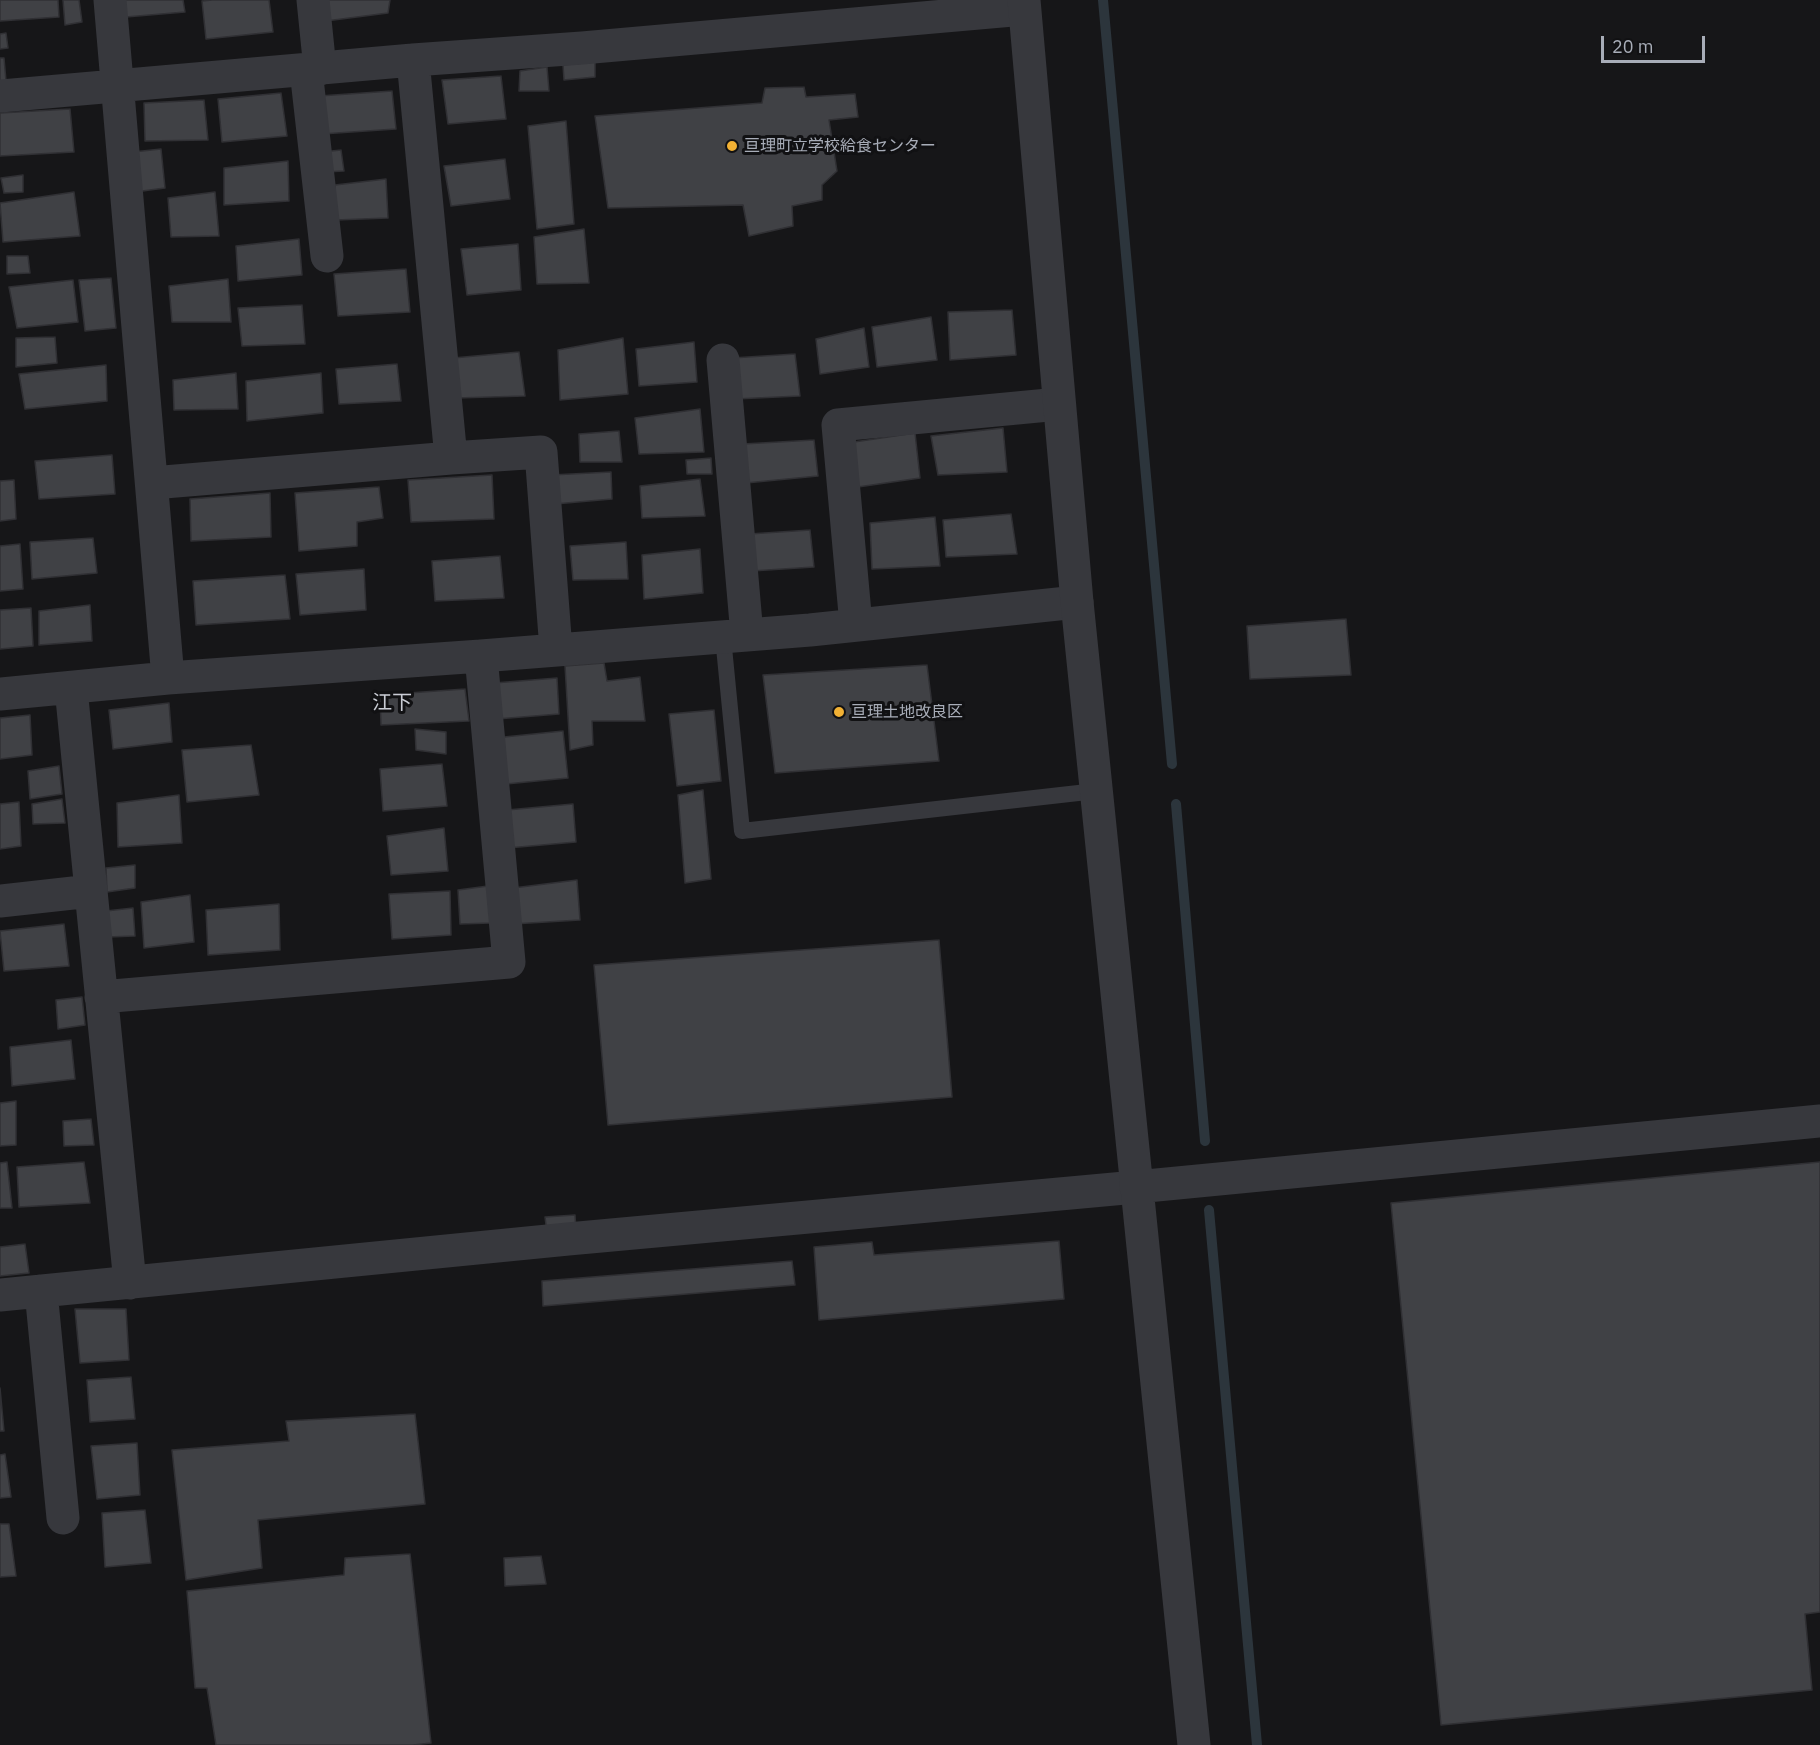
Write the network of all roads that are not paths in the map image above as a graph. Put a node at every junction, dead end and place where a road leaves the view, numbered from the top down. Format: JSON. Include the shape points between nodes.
{"nodes":[{"id":1,"x":110,"y":0,"type":"edge"},
{"id":2,"x":313,"y":0,"type":"edge"},
{"id":3,"x":1024,"y":5,"type":"edge"},
{"id":4,"x":413,"y":60,"type":"junction"},
{"id":5,"x":313,"y":69,"type":"junction"},
{"id":6,"x":117,"y":85,"type":"junction"},
{"id":7,"x":0,"y":96,"type":"edge"},
{"id":8,"x":327,"y":256,"type":"dead end"},
{"id":9,"x":723,"y":360,"type":"dead end"},
{"id":10,"x":1059,"y":404,"type":"junction"},
{"id":11,"x":451,"y":458,"type":"junction"},
{"id":12,"x":152,"y":483,"type":"junction"},
{"id":13,"x":1077,"y":602,"type":"junction"},
{"id":14,"x":856,"y":625,"type":"junction"},
{"id":15,"x":735,"y":636,"type":"junction"},
{"id":16,"x":556,"y":650,"type":"junction"},
{"id":17,"x":482,"y":656,"type":"junction"},
{"id":18,"x":168,"y":678,"type":"junction"},
{"id":19,"x":71,"y":688,"type":"junction"},
{"id":20,"x":0,"y":694,"type":"edge"},
{"id":21,"x":1096,"y":791,"type":"junction"},
{"id":22,"x":91,"y":891,"type":"junction"},
{"id":23,"x":0,"y":901,"type":"edge"},
{"id":24,"x":101,"y":997,"type":"junction"},
{"id":25,"x":1820,"y":1121,"type":"edge"},
{"id":26,"x":1136,"y":1187,"type":"junction"},
{"id":27,"x":130,"y":1282,"type":"junction"},
{"id":28,"x":41,"y":1291,"type":"junction"},
{"id":29,"x":0,"y":1295,"type":"edge"},
{"id":30,"x":63,"y":1518,"type":"dead end"},
{"id":31,"x":1194,"y":1745,"type":"edge"}],
"edges":[{"from":1,"to":6,"type":"street"},
{"from":2,"to":5,"type":"street"},
{"from":3,"to":4,"type":"street","via":[[582,48]]},
{"from":3,"to":10,"type":"street"},
{"from":4,"to":5,"type":"street"},
{"from":4,"to":11,"type":"street"},
{"from":5,"to":6,"type":"street"},
{"from":5,"to":8,"type":"street"},
{"from":6,"to":7,"type":"street"},
{"from":6,"to":12,"type":"street"},
{"from":9,"to":15,"type":"street"},
{"from":10,"to":13,"type":"street"},
{"from":10,"to":14,"type":"street","via":[[838,425]]},
{"from":11,"to":12,"type":"street"},
{"from":11,"to":16,"type":"street","via":[[541,452]]},
{"from":12,"to":18,"type":"street"},
{"from":13,"to":14,"type":"street"},
{"from":13,"to":21,"type":"street"},
{"from":14,"to":15,"type":"street"},
{"from":15,"to":16,"type":"street"},
{"from":15,"to":21,"type":"lane","via":[[742,831]]},
{"from":16,"to":17,"type":"street"},
{"from":17,"to":18,"type":"street"},
{"from":17,"to":24,"type":"street","via":[[510,962]]},
{"from":18,"to":19,"type":"street"},
{"from":19,"to":20,"type":"street"},
{"from":19,"to":22,"type":"street"},
{"from":21,"to":26,"type":"street"},
{"from":22,"to":23,"type":"street"},
{"from":22,"to":24,"type":"street"},
{"from":24,"to":27,"type":"street"},
{"from":25,"to":26,"type":"street"},
{"from":26,"to":27,"type":"street"},
{"from":26,"to":31,"type":"street"},
{"from":27,"to":28,"type":"street"},
{"from":28,"to":29,"type":"street"},
{"from":28,"to":30,"type":"street"}]}
